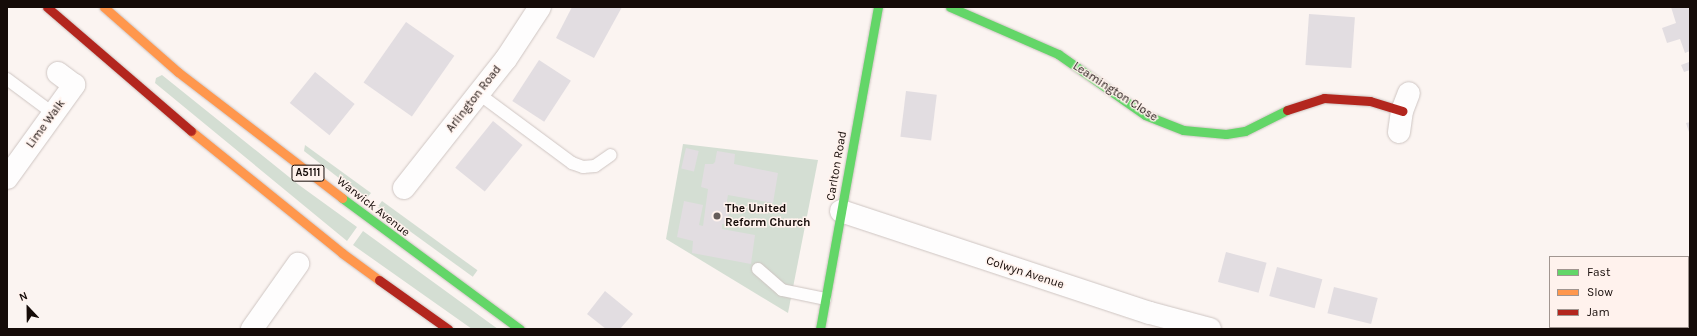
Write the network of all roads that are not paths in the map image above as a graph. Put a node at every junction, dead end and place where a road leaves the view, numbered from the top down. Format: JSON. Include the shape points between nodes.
{"nodes":[{"id":1,"x":47,"y":7,"type":"edge"},
{"id":2,"x":104,"y":7,"type":"edge"},
{"id":3,"x":540,"y":7,"type":"edge"},
{"id":4,"x":878,"y":7,"type":"edge"},
{"id":5,"x":950,"y":7,"type":"edge"},
{"id":6,"x":58,"y":73,"type":"dead end"},
{"id":7,"x":7,"y":79,"type":"edge"},
{"id":8,"x":479,"y":94,"type":"junction"},
{"id":9,"x":1405,"y":102,"type":"joint"},
{"id":10,"x":54,"y":114,"type":"junction"},
{"id":11,"x":1399,"y":132,"type":"dead end"},
{"id":12,"x":611,"y":155,"type":"dead end"},
{"id":13,"x":7,"y":178,"type":"edge"},
{"id":14,"x":404,"y":188,"type":"dead end"},
{"id":15,"x":841,"y":211,"type":"junction"},
{"id":16,"x":298,"y":264,"type":"dead end"},
{"id":17,"x":758,"y":269,"type":"dead end"},
{"id":18,"x":825,"y":299,"type":"junction"},
{"id":19,"x":252,"y":329,"type":"edge"},
{"id":20,"x":448,"y":329,"type":"edge"},
{"id":21,"x":520,"y":329,"type":"edge"},
{"id":22,"x":820,"y":329,"type":"edge"},
{"id":23,"x":1210,"y":329,"type":"edge"}],
"edges":[{"from":1,"to":20,"type":"main road","via":[[213,150],[342,254]]},
{"from":2,"to":21,"type":"main road","name":"Warwick Avenue","number":"A5111","via":[[178,72],[366,217]]},
{"from":3,"to":8,"type":"street","name":"Arlington Road","via":[[506,59]]},
{"from":4,"to":15,"type":"main road","name":"Carlton Road"},
{"from":5,"to":9,"type":"main road","name":"Leamington Close","via":[[1058,54],[1144,115],[1183,130],[1226,134],[1245,131],[1257,127],[1282,111],[1324,98]]},
{"from":6,"to":10,"type":"street","name":"Lime Walk","via":[[74,85]]},
{"from":7,"to":10,"type":"lane"},
{"from":8,"to":12,"type":"lane","via":[[572,163],[582,167],[595,166]]},
{"from":8,"to":14,"type":"street","name":"Arlington Road"},
{"from":9,"to":11,"type":"street","name":"Leamington Close"},
{"from":10,"to":13,"type":"street","name":"Lime Walk"},
{"from":15,"to":18,"type":"main road","name":"Carlton Road"},
{"from":15,"to":23,"type":"street","name":"Colwyn Avenue","via":[[1143,311]]},
{"from":16,"to":19,"type":"street"},
{"from":17,"to":18,"type":"lane","via":[[782,290]]},
{"from":18,"to":22,"type":"main road","name":"Carlton Road"}]}
